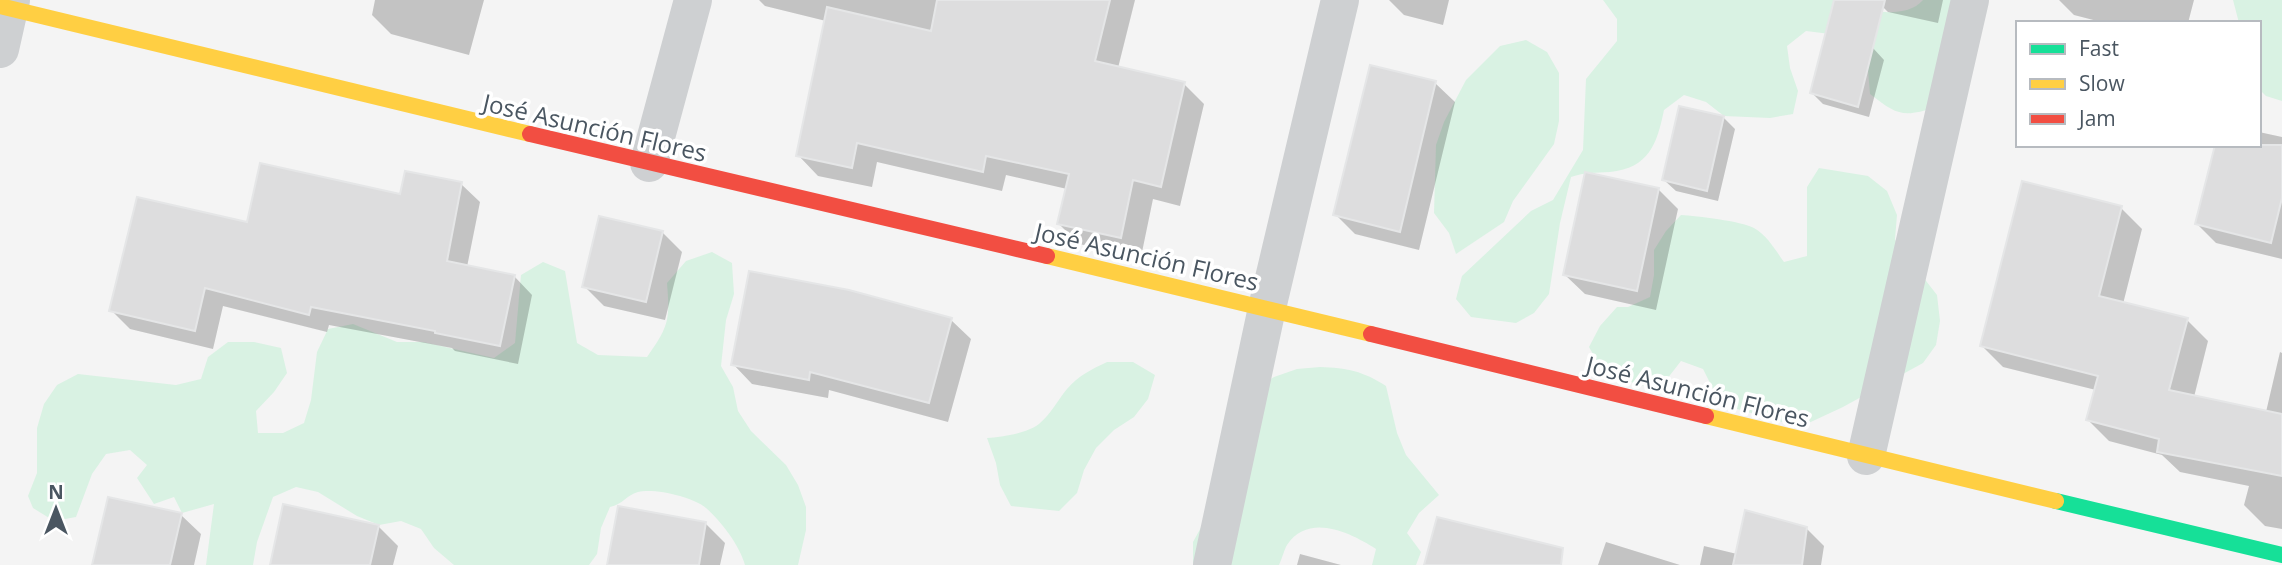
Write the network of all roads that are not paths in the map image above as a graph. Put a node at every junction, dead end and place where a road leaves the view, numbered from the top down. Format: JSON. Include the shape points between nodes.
{"nodes":[{"id":1,"x":693,"y":0,"type":"edge"},
{"id":2,"x":1340,"y":0,"type":"edge"},
{"id":3,"x":1970,"y":0,"type":"edge"},
{"id":4,"x":7,"y":5,"type":"edge"},
{"id":5,"x":0,"y":49,"type":"edge"},
{"id":6,"x":649,"y":163,"type":"junction"},
{"id":7,"x":1267,"y":308,"type":"junction"},
{"id":8,"x":1866,"y":456,"type":"junction"},
{"id":9,"x":2282,"y":555,"type":"edge"},
{"id":10,"x":1212,"y":565,"type":"edge"}],
"edges":[{"from":1,"to":6,"type":"street"},
{"from":2,"to":7,"type":"street"},
{"from":3,"to":8,"type":"street"},
{"from":4,"to":5,"type":"street"},
{"from":4,"to":6,"type":"street","name":"José Asunción Flores"},
{"from":6,"to":7,"type":"street","name":"José Asunción Flores"},
{"from":7,"to":8,"type":"street","name":"José Asunción Flores"},
{"from":7,"to":10,"type":"street"},
{"from":8,"to":9,"type":"street","name":"José Asunción Flores"}]}
